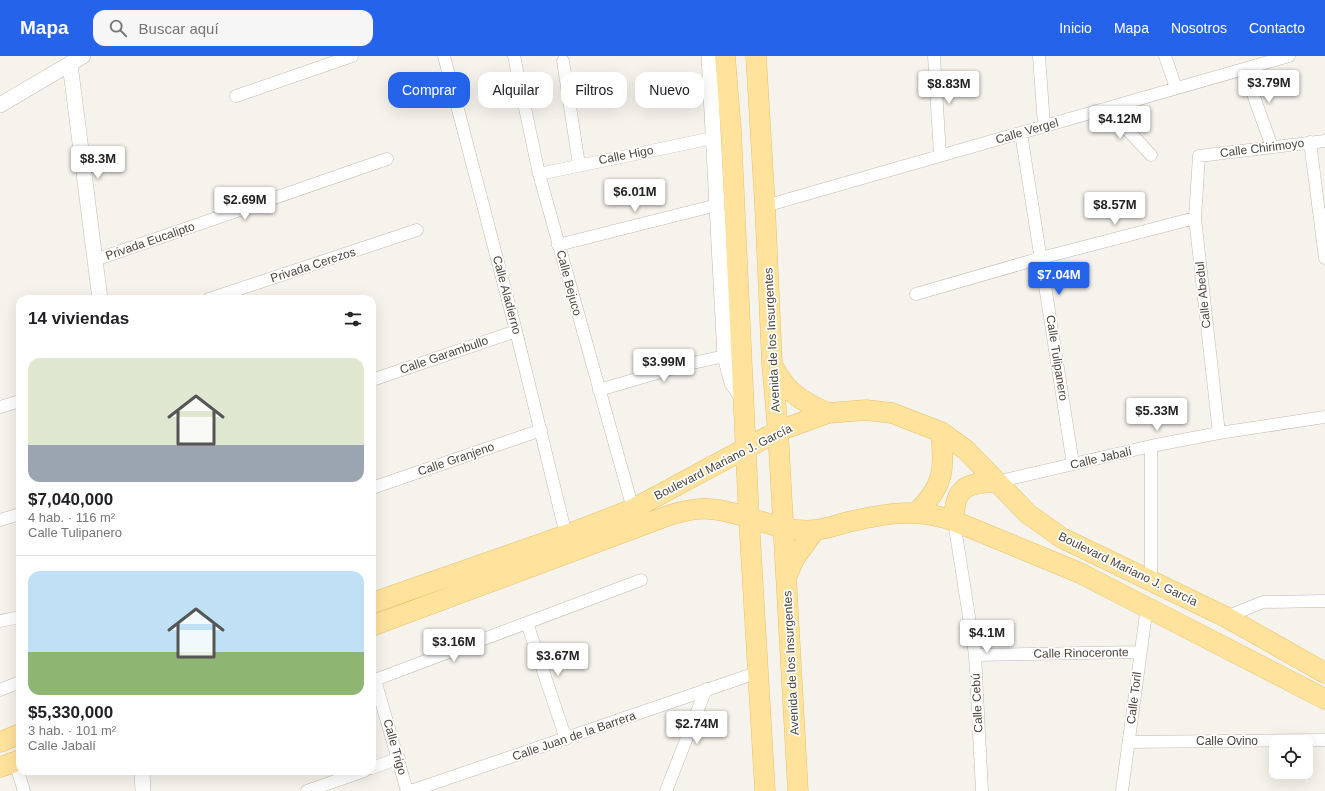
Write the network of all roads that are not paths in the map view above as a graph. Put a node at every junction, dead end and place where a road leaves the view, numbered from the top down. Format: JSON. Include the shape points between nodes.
{"nodes":[{"id":1,"x":83,"y":56,"type":"edge"},
{"id":2,"x":352,"y":56,"type":"edge"},
{"id":3,"x":444,"y":56,"type":"edge"},
{"id":4,"x":514,"y":56,"type":"edge"},
{"id":5,"x":709,"y":56,"type":"edge"},
{"id":6,"x":725,"y":56,"type":"edge"},
{"id":7,"x":756,"y":56,"type":"edge"},
{"id":8,"x":934,"y":56,"type":"edge"},
{"id":9,"x":1039,"y":56,"type":"edge"},
{"id":10,"x":1165,"y":56,"type":"edge"},
{"id":11,"x":1289,"y":56,"type":"edge"},
{"id":12,"x":563,"y":62,"type":"dead end"},
{"id":13,"x":70,"y":64,"type":"junction"},
{"id":14,"x":1244,"y":69,"type":"junction"},
{"id":15,"x":1176,"y":88,"type":"junction"},
{"id":16,"x":236,"y":96,"type":"dead end"},
{"id":17,"x":0,"y":105,"type":"edge"},
{"id":18,"x":1107,"y":108,"type":"junction"},
{"id":19,"x":1044,"y":125,"type":"junction"},
{"id":20,"x":1021,"y":133,"type":"junction"},
{"id":21,"x":713,"y":138,"type":"junction"},
{"id":22,"x":1325,"y":141,"type":"edge"},
{"id":23,"x":1310,"y":142,"type":"junction"},
{"id":24,"x":1272,"y":147,"type":"junction"},
{"id":25,"x":940,"y":155,"type":"junction"},
{"id":26,"x":1151,"y":155,"type":"dead end"},
{"id":27,"x":1199,"y":156,"type":"joint"},
{"id":28,"x":387,"y":159,"type":"dead end"},
{"id":29,"x":579,"y":165,"type":"junction"},
{"id":30,"x":539,"y":174,"type":"junction"},
{"id":31,"x":717,"y":205,"type":"junction"},
{"id":32,"x":765,"y":206,"type":"junction"},
{"id":33,"x":1195,"y":218,"type":"junction"},
{"id":34,"x":416,"y":230,"type":"dead end"},
{"id":35,"x":558,"y":245,"type":"junction"},
{"id":36,"x":1041,"y":258,"type":"junction"},
{"id":37,"x":1325,"y":258,"type":"edge"},
{"id":38,"x":95,"y":260,"type":"junction"},
{"id":39,"x":916,"y":294,"type":"dead end"},
{"id":40,"x":99,"y":295,"type":"edge"},
{"id":41,"x":221,"y":295,"type":"edge"},
{"id":42,"x":516,"y":331,"type":"junction"},
{"id":43,"x":724,"y":356,"type":"junction"},
{"id":44,"x":772,"y":363,"type":"junction"},
{"id":45,"x":376,"y":379,"type":"edge"},
{"id":46,"x":598,"y":390,"type":"junction"},
{"id":47,"x":744,"y":400,"type":"junction"},
{"id":48,"x":16,"y":402,"type":"edge"},
{"id":49,"x":0,"y":407,"type":"edge"},
{"id":50,"x":828,"y":413,"type":"junction"},
{"id":51,"x":1325,"y":418,"type":"edge"},
{"id":52,"x":540,"y":430,"type":"junction"},
{"id":53,"x":778,"y":431,"type":"junction"},
{"id":54,"x":940,"y":432,"type":"junction"},
{"id":55,"x":1218,"y":433,"type":"junction"},
{"id":56,"x":1151,"y":446,"type":"junction"},
{"id":57,"x":746,"y":448,"type":"junction"},
{"id":58,"x":1073,"y":464,"type":"junction"},
{"id":59,"x":996,"y":482,"type":"junction"},
{"id":60,"x":376,"y":487,"type":"edge"},
{"id":61,"x":633,"y":509,"type":"junction"},
{"id":62,"x":917,"y":512,"type":"junction"},
{"id":63,"x":16,"y":515,"type":"edge"},
{"id":64,"x":749,"y":519,"type":"junction"},
{"id":65,"x":0,"y":520,"type":"edge"},
{"id":66,"x":954,"y":521,"type":"junction"},
{"id":67,"x":782,"y":529,"type":"junction"},
{"id":68,"x":815,"y":530,"type":"junction"},
{"id":69,"x":566,"y":535,"type":"junction"},
{"id":70,"x":533,"y":556,"type":"junction"},
{"id":71,"x":786,"y":578,"type":"junction"},
{"id":72,"x":642,"y":580,"type":"dead end"},
{"id":73,"x":1151,"y":582,"type":"junction"},
{"id":74,"x":1325,"y":601,"type":"edge"},
{"id":75,"x":376,"y":602,"type":"edge"},
{"id":76,"x":1147,"y":606,"type":"junction"},
{"id":77,"x":16,"y":618,"type":"edge"},
{"id":78,"x":1226,"y":618,"type":"junction"},
{"id":79,"x":0,"y":621,"type":"edge"},
{"id":80,"x":527,"y":623,"type":"junction"},
{"id":81,"x":376,"y":624,"type":"edge"},
{"id":82,"x":1139,"y":652,"type":"junction"},
{"id":83,"x":975,"y":656,"type":"junction"},
{"id":84,"x":759,"y":672,"type":"junction"},
{"id":85,"x":1325,"y":672,"type":"edge"},
{"id":86,"x":376,"y":679,"type":"edge"},
{"id":87,"x":16,"y":684,"type":"edge"},
{"id":88,"x":376,"y":689,"type":"edge"},
{"id":89,"x":706,"y":689,"type":"junction"},
{"id":90,"x":0,"y":690,"type":"edge"},
{"id":91,"x":1325,"y":699,"type":"edge"},
{"id":92,"x":16,"y":736,"type":"edge"},
{"id":93,"x":566,"y":739,"type":"junction"},
{"id":94,"x":1325,"y":740,"type":"edge"},
{"id":95,"x":0,"y":742,"type":"edge"},
{"id":96,"x":1129,"y":742,"type":"junction"},
{"id":97,"x":399,"y":758,"type":"junction"},
{"id":98,"x":12,"y":763,"type":"edge"},
{"id":99,"x":376,"y":767,"type":"edge"},
{"id":100,"x":16,"y":772,"type":"edge"},
{"id":101,"x":17,"y":775,"type":"edge"},
{"id":102,"x":142,"y":775,"type":"edge"},
{"id":103,"x":353,"y":775,"type":"edge"},
{"id":104,"x":24,"y":791,"type":"edge"},
{"id":105,"x":143,"y":791,"type":"edge"},
{"id":106,"x":307,"y":791,"type":"edge"},
{"id":107,"x":407,"y":791,"type":"edge"},
{"id":108,"x":411,"y":791,"type":"edge"},
{"id":109,"x":666,"y":791,"type":"edge"},
{"id":110,"x":766,"y":791,"type":"edge"},
{"id":111,"x":798,"y":791,"type":"edge"},
{"id":112,"x":982,"y":791,"type":"edge"},
{"id":113,"x":1122,"y":791,"type":"edge"}],
"edges":[{"from":1,"to":13,"type":"street"},
{"from":2,"to":16,"type":"street"},
{"from":3,"to":42,"type":"street","name":"Calle Aladierno"},
{"from":4,"to":30,"type":"street","name":"Calle Bejuco"},
{"from":5,"to":21,"type":"street"},
{"from":6,"to":47,"type":"main road"},
{"from":7,"to":32,"type":"main road","name":"Avenida de los Insurgentes"},
{"from":8,"to":25,"type":"street"},
{"from":9,"to":19,"type":"street"},
{"from":10,"to":15,"type":"street"},
{"from":11,"to":14,"type":"street","name":"Calle Vergel"},
{"from":12,"to":29,"type":"street"},
{"from":13,"to":17,"type":"street"},
{"from":13,"to":38,"type":"street"},
{"from":14,"to":15,"type":"street","name":"Calle Vergel"},
{"from":14,"to":24,"type":"street"},
{"from":15,"to":18,"type":"street","name":"Calle Vergel"},
{"from":18,"to":19,"type":"street","name":"Calle Vergel"},
{"from":18,"to":26,"type":"street"},
{"from":19,"to":20,"type":"street","name":"Calle Vergel"},
{"from":20,"to":25,"type":"street","name":"Calle Vergel"},
{"from":20,"to":36,"type":"street","name":"Calle Tulipanero"},
{"from":21,"to":29,"type":"street","name":"Calle Higo"},
{"from":21,"to":31,"type":"street"},
{"from":22,"to":23,"type":"street","name":"Calle Chirimoyo"},
{"from":23,"to":24,"type":"street","name":"Calle Chirimoyo"},
{"from":23,"to":37,"type":"street"},
{"from":24,"to":27,"type":"street","name":"Calle Chirimoyo"},
{"from":25,"to":32,"type":"street","name":"Calle Vergel"},
{"from":27,"to":33,"type":"street","name":"Calle Abedul"},
{"from":28,"to":38,"type":"street","name":"Privada Eucalipto"},
{"from":29,"to":30,"type":"street","name":"Calle Higo"},
{"from":30,"to":35,"type":"street","name":"Calle Bejuco"},
{"from":31,"to":35,"type":"street"},
{"from":31,"to":43,"type":"street"},
{"from":32,"to":44,"type":"main road","name":"Avenida de los Insurgentes"},
{"from":33,"to":36,"type":"street"},
{"from":33,"to":55,"type":"street","name":"Calle Abedul"},
{"from":34,"to":41,"type":"street","name":"Privada Cerezos"},
{"from":35,"to":46,"type":"street","name":"Calle Bejuco"},
{"from":36,"to":39,"type":"street"},
{"from":36,"to":58,"type":"street","name":"Calle Tulipanero"},
{"from":38,"to":40,"type":"street"},
{"from":42,"to":45,"type":"street","name":"Calle Garambullo"},
{"from":42,"to":52,"type":"street","name":"Calle Aladierno"},
{"from":43,"to":46,"type":"street"},
{"from":43,"to":47,"type":"street","via":[[732,384]]},
{"from":44,"to":50,"type":"main road","via":[[795,396]]},
{"from":44,"to":53,"type":"main road","name":"Avenida de los Insurgentes"},
{"from":46,"to":61,"type":"street","name":"Calle Bejuco"},
{"from":47,"to":57,"type":"main road"},
{"from":48,"to":49,"type":"street"},
{"from":50,"to":53,"type":"main road","name":"Boulevard Mariano J. García"},
{"from":50,"to":54,"type":"main road","name":"Boulevard Mariano J. García","via":[[866,410],[892,413]]},
{"from":51,"to":55,"type":"street","name":"Calle Jabalí"},
{"from":52,"to":60,"type":"street","name":"Calle Granjeno"},
{"from":52,"to":69,"type":"street","name":"Calle Aladierno"},
{"from":53,"to":57,"type":"main road","name":"Boulevard Mariano J. García"},
{"from":53,"to":67,"type":"main road","name":"Avenida de los Insurgentes"},
{"from":54,"to":59,"type":"main road","name":"Boulevard Mariano J. García","via":[[966,450]]},
{"from":54,"to":62,"type":"main road","via":[[942,471],[931,498]]},
{"from":55,"to":56,"type":"street","name":"Calle Jabalí"},
{"from":56,"to":58,"type":"street","name":"Calle Jabalí"},
{"from":56,"to":73,"type":"street"},
{"from":57,"to":61,"type":"main road","name":"Boulevard Mariano J. García"},
{"from":57,"to":64,"type":"main road"},
{"from":58,"to":59,"type":"street","name":"Calle Jabalí"},
{"from":59,"to":66,"type":"main road","via":[[976,483],[965,487],[958,494],[954,505]]},
{"from":59,"to":73,"type":"main road","name":"Boulevard Mariano J. García","via":[[1028,514],[1062,538]]},
{"from":61,"to":69,"type":"main road","name":"Boulevard Mariano J. García"},
{"from":62,"to":66,"type":"main road","name":"Boulevard Mariano J. García","via":[[934,514]]},
{"from":62,"to":68,"type":"main road","name":"Boulevard Mariano J. García","via":[[880,514]]},
{"from":63,"to":65,"type":"street"},
{"from":64,"to":67,"type":"main road","name":"Boulevard Mariano J. García"},
{"from":64,"to":70,"type":"main road","name":"Boulevard Mariano J. García","via":[[724,512],[692,509]]},
{"from":64,"to":84,"type":"main road"},
{"from":66,"to":76,"type":"main road","name":"Boulevard Mariano J. García","via":[[1080,572]]},
{"from":66,"to":83,"type":"street","name":"Calle Cebú"},
{"from":67,"to":68,"type":"main road","name":"Boulevard Mariano J. García"},
{"from":67,"to":71,"type":"main road","name":"Avenida de los Insurgentes"},
{"from":68,"to":71,"type":"main road","via":[[794,559]]},
{"from":69,"to":70,"type":"main road","name":"Boulevard Mariano J. García"},
{"from":70,"to":75,"type":"main road","name":"Boulevard Mariano J. García"},
{"from":70,"to":81,"type":"main road","name":"Boulevard Mariano J. García"},
{"from":71,"to":111,"type":"main road","name":"Avenida de los Insurgentes"},
{"from":72,"to":80,"type":"street"},
{"from":73,"to":78,"type":"main road","name":"Boulevard Mariano J. García"},
{"from":74,"to":78,"type":"street","via":[[1263,602]]},
{"from":76,"to":82,"type":"street","name":"Calle Toril"},
{"from":76,"to":91,"type":"main road","name":"Boulevard Mariano J. García"},
{"from":77,"to":79,"type":"street"},
{"from":78,"to":85,"type":"main road","name":"Boulevard Mariano J. García"},
{"from":80,"to":86,"type":"street"},
{"from":80,"to":93,"type":"street"},
{"from":82,"to":83,"type":"street","name":"Calle Rinoceronte"},
{"from":82,"to":96,"type":"street","name":"Calle Toril"},
{"from":83,"to":112,"type":"street","name":"Calle Cebú"},
{"from":84,"to":89,"type":"street","name":"Calle Juan de la Barrera"},
{"from":84,"to":110,"type":"main road"},
{"from":87,"to":90,"type":"street"},
{"from":88,"to":97,"type":"street","name":"Calle Trigo"},
{"from":89,"to":93,"type":"street","name":"Calle Juan de la Barrera"},
{"from":89,"to":109,"type":"street"},
{"from":92,"to":95,"type":"main road"},
{"from":93,"to":108,"type":"street","name":"Calle Juan de la Barrera"},
{"from":94,"to":96,"type":"street","name":"Calle Ovino"},
{"from":96,"to":113,"type":"street","name":"Calle Toril"},
{"from":97,"to":99,"type":"street"},
{"from":97,"to":107,"type":"street","name":"Calle Trigo"},
{"from":98,"to":100,"type":"street"},
{"from":101,"to":104,"type":"street"},
{"from":102,"to":105,"type":"street"},
{"from":103,"to":106,"type":"street"}]}
